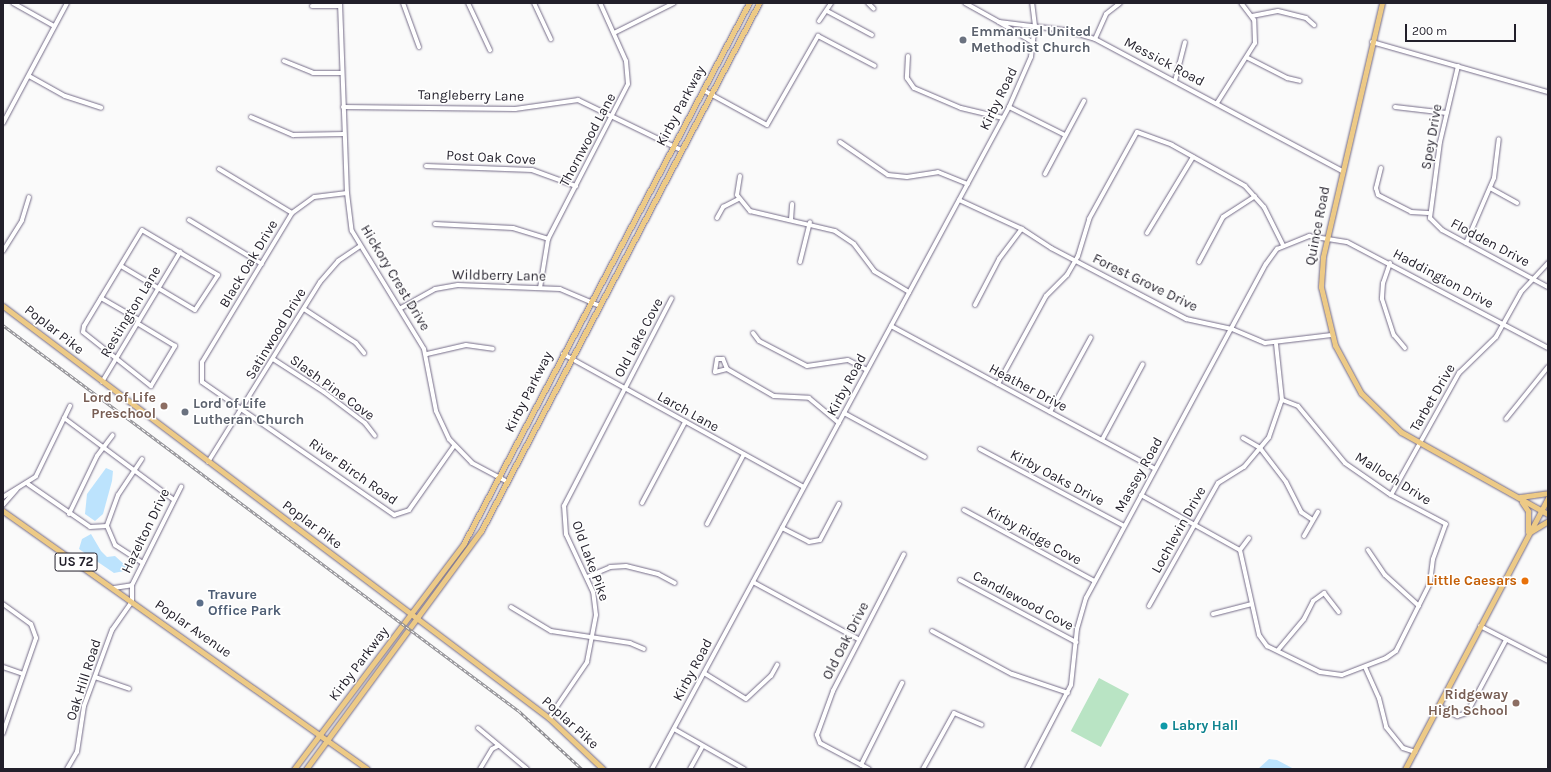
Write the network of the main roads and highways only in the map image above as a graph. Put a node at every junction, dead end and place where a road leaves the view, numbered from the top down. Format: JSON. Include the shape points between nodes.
{"nodes":[{"id":1,"x":748,"y":3,"type":"edge"},
{"id":2,"x":759,"y":3,"type":"edge"},
{"id":3,"x":1382,"y":3,"type":"edge"},
{"id":4,"x":3,"y":306,"type":"edge"},
{"id":5,"x":1548,"y":493,"type":"edge"},
{"id":6,"x":1517,"y":497,"type":"junction"},
{"id":7,"x":1548,"y":498,"type":"edge"},
{"id":8,"x":1541,"y":510,"type":"junction"},
{"id":9,"x":3,"y":511,"type":"edge"},
{"id":10,"x":1548,"y":514,"type":"edge"},
{"id":11,"x":1548,"y":521,"type":"edge"},
{"id":12,"x":1528,"y":534,"type":"junction"},
{"id":13,"x":411,"y":614,"type":"junction"},
{"id":14,"x":418,"y":619,"type":"junction"},
{"id":15,"x":321,"y":733,"type":"junction"},
{"id":16,"x":329,"y":739,"type":"junction"},
{"id":17,"x":294,"y":769,"type":"edge"},
{"id":18,"x":306,"y":769,"type":"edge"},
{"id":19,"x":367,"y":769,"type":"edge"},
{"id":20,"x":603,"y":769,"type":"edge"},
{"id":21,"x":1405,"y":769,"type":"edge"}],
"edges":[{"from":1,"to":13,"type":"main road","name":"Kirby Parkway","via":[[464,543]]},
{"from":2,"to":14,"type":"main road","name":"Kirby Parkway","via":[[507,482],[471,547]]},
{"from":3,"to":6,"type":"main road","name":"Quince Road","via":[[1326,237],[1321,287],[1332,335],[1342,362],[1361,393],[1387,420],[1420,443]]},
{"from":4,"to":13,"type":"main road","name":"Poplar Pike"},
{"from":5,"to":6,"type":"main road","via":[[1536,497]]},
{"from":6,"to":8,"type":"main road","name":"Quince Road"},
{"from":6,"to":12,"type":"main road","via":[[1528,511]]},
{"from":7,"to":8,"type":"main road"},
{"from":8,"to":10,"type":"main road","name":"Quince Road"},
{"from":8,"to":12,"type":"main road"},
{"from":9,"to":15,"type":"main road","name":"Poplar Avenue","number":"US 72"},
{"from":11,"to":12,"type":"main road"},
{"from":12,"to":21,"type":"main road"},
{"from":13,"to":14,"type":"main road","name":"Poplar Pike"},
{"from":13,"to":15,"type":"main road","name":"Kirby Parkway"},
{"from":14,"to":16,"type":"main road","name":"Kirby Parkway"},
{"from":14,"to":20,"type":"main road","name":"Poplar Pike","via":[[549,718]]},
{"from":15,"to":16,"type":"main road","name":"Poplar Avenue","number":"US 72"},
{"from":15,"to":17,"type":"main road","name":"Kirby Parkway"},
{"from":16,"to":18,"type":"main road","name":"Kirby Parkway"},
{"from":16,"to":19,"type":"main road","name":"Poplar Avenue","number":"US 72"}]}
